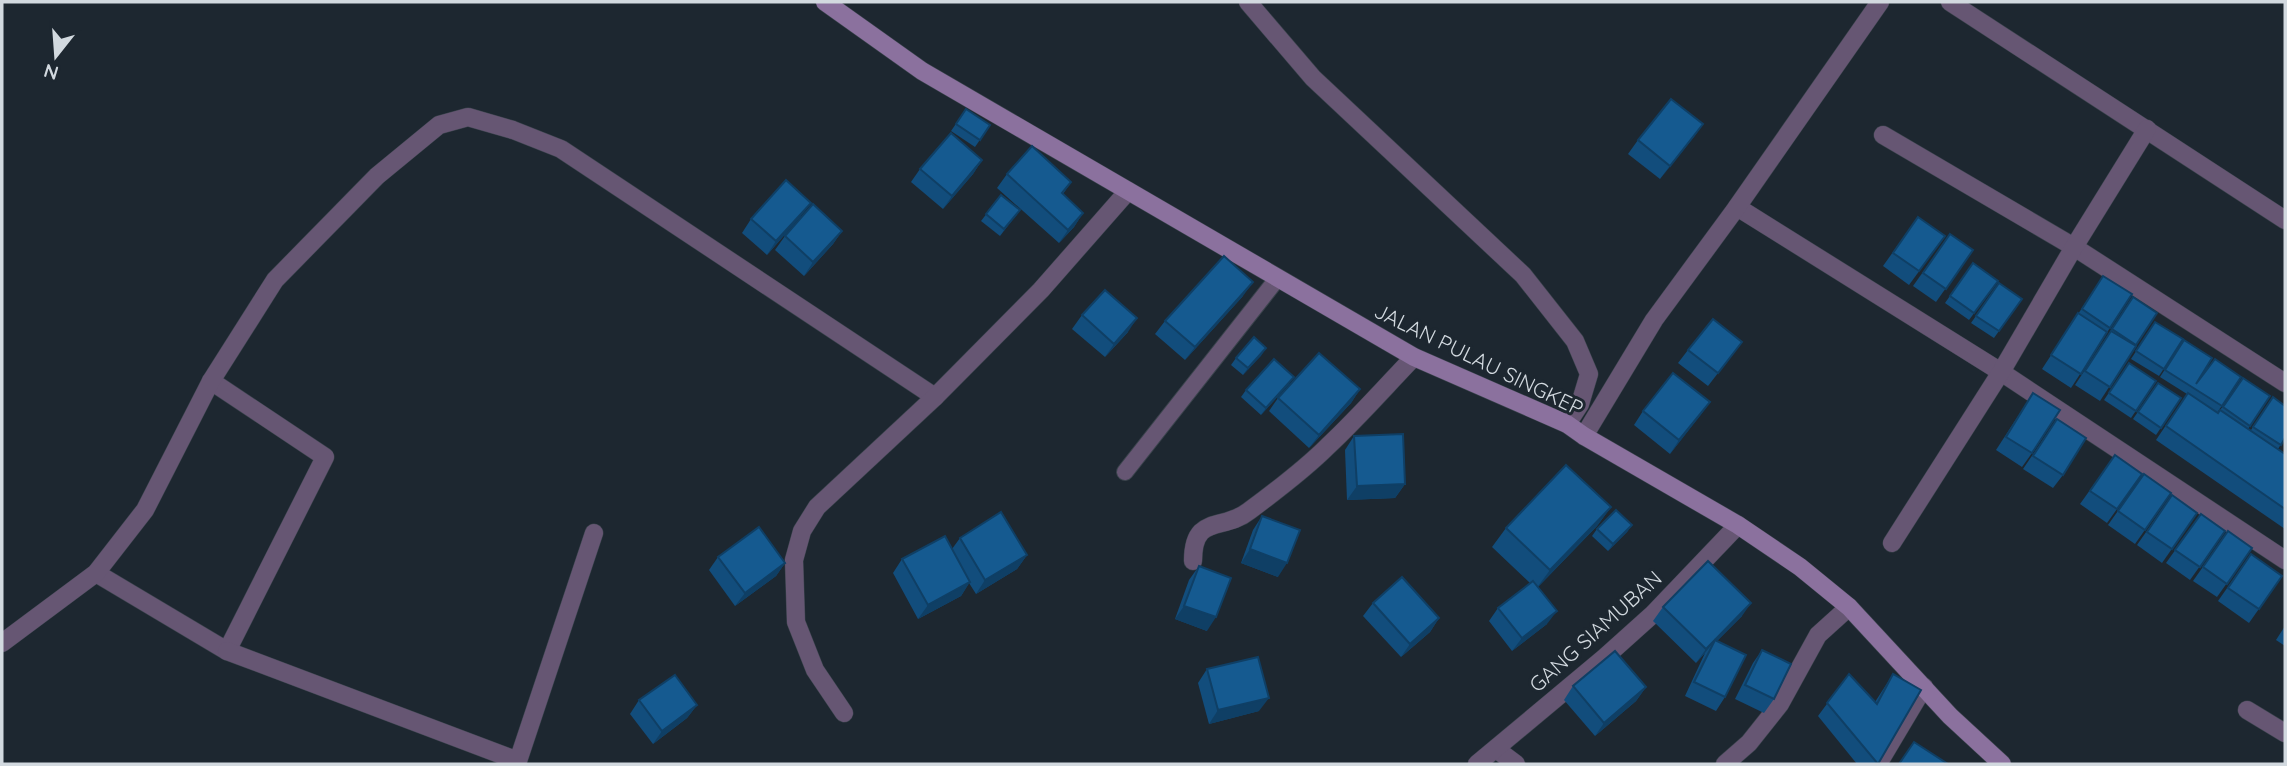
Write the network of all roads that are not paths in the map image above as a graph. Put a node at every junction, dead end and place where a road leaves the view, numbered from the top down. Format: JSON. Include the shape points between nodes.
{"nodes":[{"id":1,"x":825,"y":2,"type":"edge"},
{"id":2,"x":1248,"y":2,"type":"edge"},
{"id":3,"x":1880,"y":2,"type":"edge"},
{"id":4,"x":1950,"y":2,"type":"edge"},
{"id":5,"x":2147,"y":129,"type":"junction"},
{"id":6,"x":1883,"y":135,"type":"dead end"},
{"id":7,"x":1128,"y":191,"type":"junction"},
{"id":8,"x":1737,"y":207,"type":"junction"},
{"id":9,"x":2285,"y":220,"type":"edge"},
{"id":10,"x":2074,"y":247,"type":"junction"},
{"id":11,"x":1276,"y":279,"type":"junction"},
{"id":12,"x":1414,"y":357,"type":"junction"},
{"id":13,"x":2001,"y":372,"type":"junction"},
{"id":14,"x":211,"y":381,"type":"junction"},
{"id":15,"x":2285,"y":383,"type":"edge"},
{"id":16,"x":935,"y":397,"type":"junction"},
{"id":17,"x":1567,"y":424,"type":"junction"},
{"id":18,"x":1584,"y":436,"type":"junction"},
{"id":19,"x":1125,"y":472,"type":"dead end"},
{"id":20,"x":1738,"y":525,"type":"junction"},
{"id":21,"x":594,"y":533,"type":"dead end"},
{"id":22,"x":1892,"y":543,"type":"dead end"},
{"id":23,"x":2285,"y":560,"type":"edge"},
{"id":24,"x":1194,"y":561,"type":"dead end"},
{"id":25,"x":96,"y":573,"type":"junction"},
{"id":26,"x":1849,"y":607,"type":"junction"},
{"id":27,"x":2,"y":643,"type":"edge"},
{"id":28,"x":228,"y":651,"type":"junction"},
{"id":29,"x":1924,"y":687,"type":"junction"},
{"id":30,"x":2247,"y":710,"type":"dead end"},
{"id":31,"x":844,"y":713,"type":"dead end"},
{"id":32,"x":2285,"y":733,"type":"edge"},
{"id":33,"x":1496,"y":749,"type":"junction"},
{"id":34,"x":1477,"y":764,"type":"edge"},
{"id":35,"x":1516,"y":764,"type":"edge"},
{"id":36,"x":1725,"y":764,"type":"edge"},
{"id":37,"x":1878,"y":764,"type":"edge"},
{"id":38,"x":2002,"y":764,"type":"edge"}],
"edges":[{"from":1,"to":7,"type":"street","name":"JALAN PULAU SINGKEP","via":[[922,71]]},
{"from":2,"to":17,"type":"street","via":[[1313,78],[1523,275],[1576,341],[1589,374],[1580,404]]},
{"from":3,"to":8,"type":"street"},
{"from":4,"to":5,"type":"street"},
{"from":5,"to":9,"type":"street"},
{"from":5,"to":10,"type":"street"},
{"from":6,"to":10,"type":"street"},
{"from":7,"to":11,"type":"street","name":"JALAN PULAU SINGKEP"},
{"from":7,"to":16,"type":"street","via":[[1041,290]]},
{"from":8,"to":13,"type":"street"},
{"from":8,"to":18,"type":"street","via":[[1654,320]]},
{"from":10,"to":13,"type":"street"},
{"from":10,"to":15,"type":"street"},
{"from":11,"to":12,"type":"street","name":"JALAN PULAU SINGKEP"},
{"from":11,"to":19,"type":"lane"},
{"from":12,"to":17,"type":"street","name":"JALAN PULAU SINGKEP"},
{"from":12,"to":24,"type":"street","via":[[1327,447],[1264,500],[1238,520],[1213,523],[1203,531],[1195,540]]},
{"from":13,"to":22,"type":"street"},
{"from":13,"to":23,"type":"street"},
{"from":14,"to":16,"type":"street","via":[[275,280],[377,176],[439,125],[468,117],[561,149]]},
{"from":14,"to":25,"type":"street","via":[[145,510]]},
{"from":14,"to":28,"type":"street","via":[[325,457]]},
{"from":16,"to":31,"type":"street","via":[[817,507],[794,560],[796,622],[815,670]]},
{"from":17,"to":18,"type":"street","name":"JALAN PULAU SINGKEP"},
{"from":18,"to":20,"type":"street","name":"JALAN PULAU SINGKEP"},
{"from":20,"to":26,"type":"street","name":"JALAN PULAU SINGKEP","via":[[1800,566]]},
{"from":20,"to":33,"type":"street","name":"GANG SIAMUBAN","via":[[1653,614]]},
{"from":21,"to":28,"type":"street","via":[[518,761]]},
{"from":25,"to":27,"type":"street"},
{"from":25,"to":28,"type":"street"},
{"from":26,"to":29,"type":"street","name":"JALAN PULAU SINGKEP"},
{"from":26,"to":36,"type":"street","via":[[1818,635],[1780,704],[1749,743]]},
{"from":29,"to":37,"type":"street"},
{"from":29,"to":38,"type":"street","name":"JALAN PULAU SINGKEP"},
{"from":30,"to":32,"type":"street"},
{"from":33,"to":34,"type":"street","name":"GANG SIAMUBAN"},
{"from":33,"to":35,"type":"street"}]}
